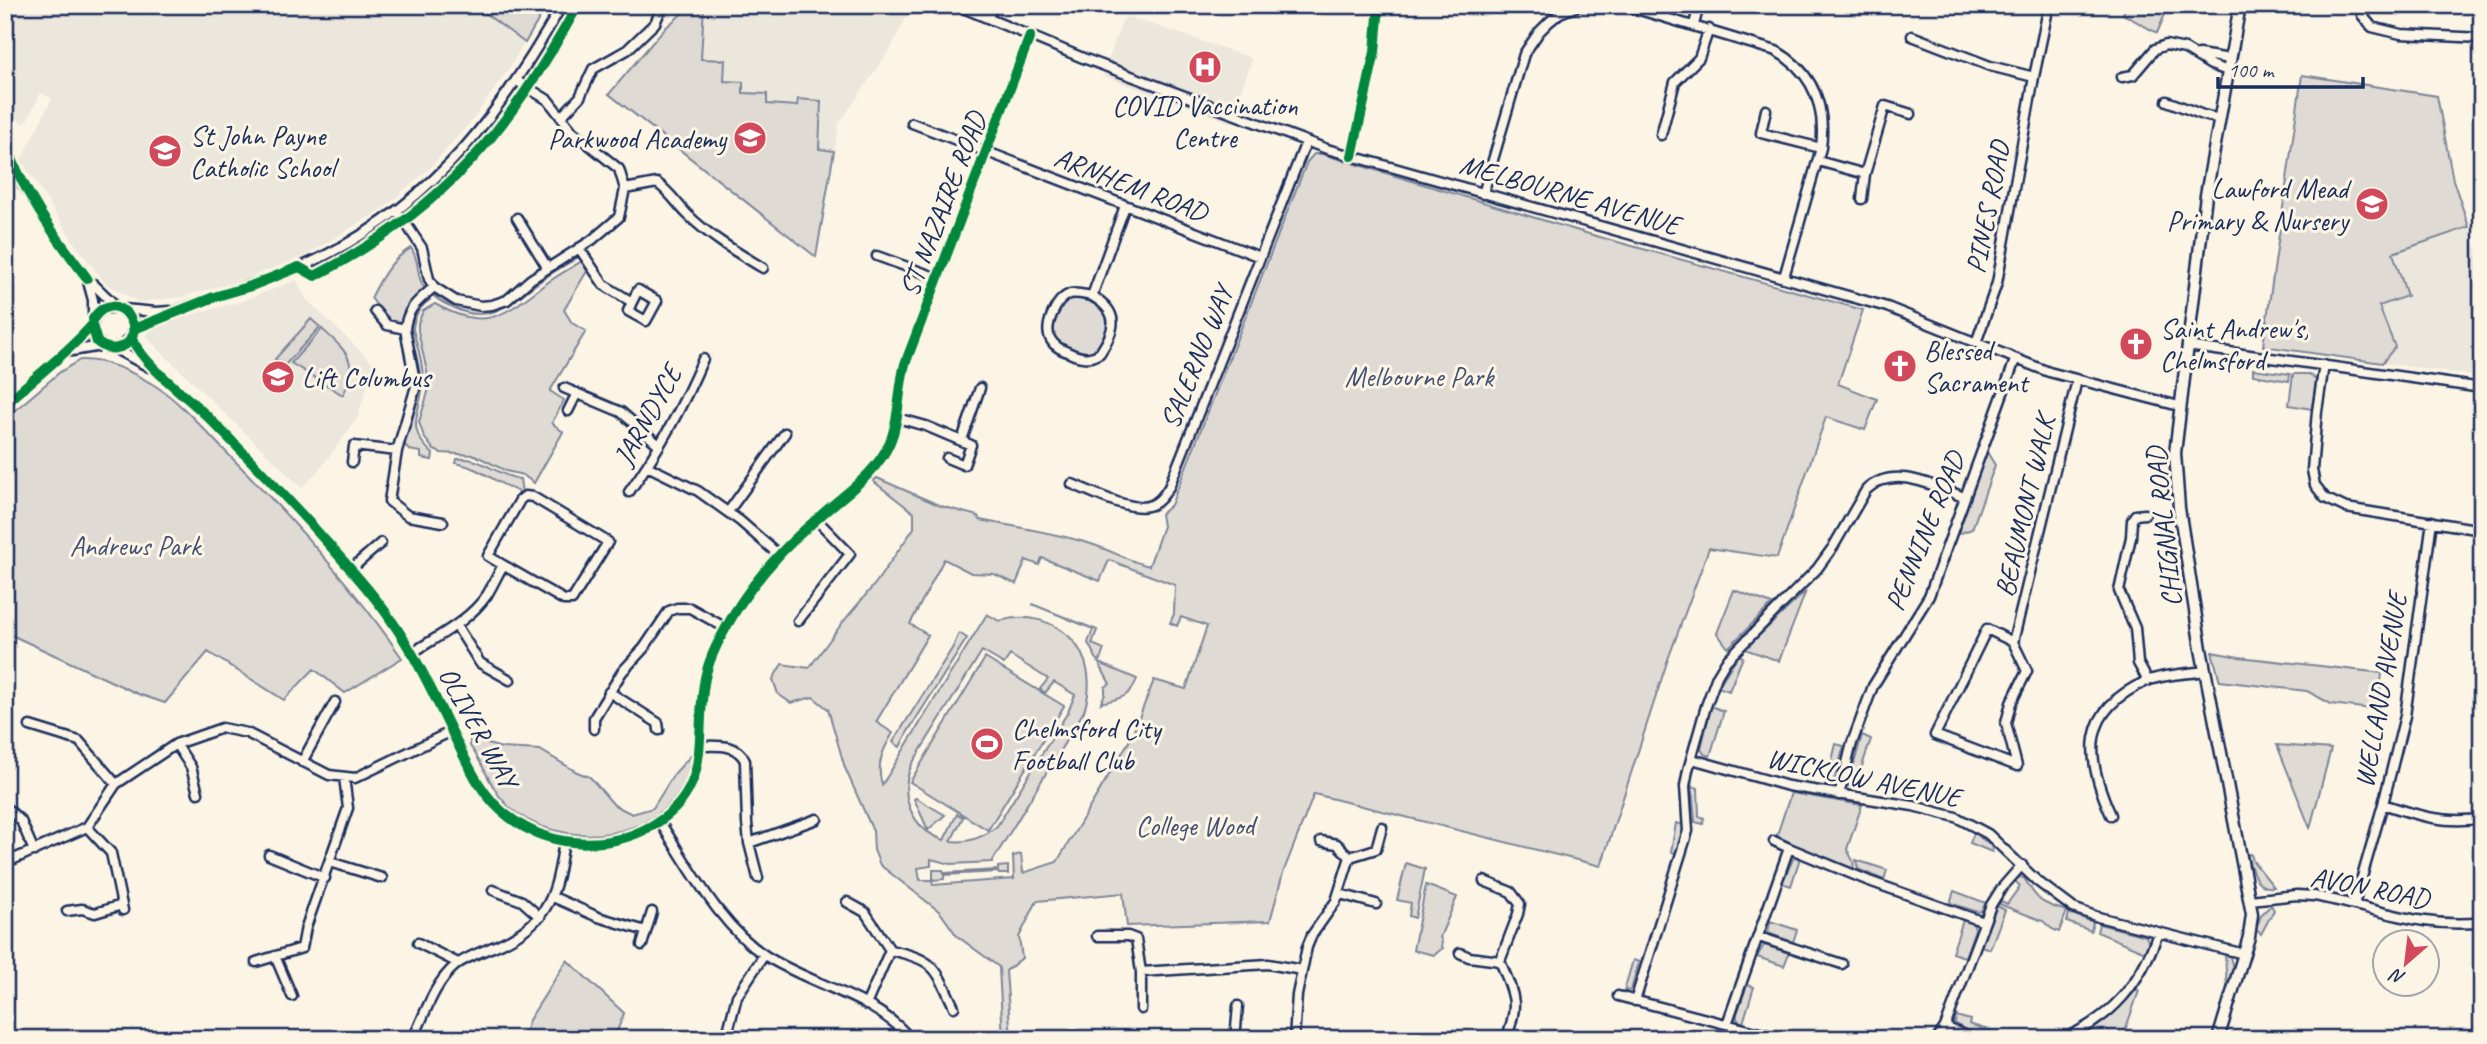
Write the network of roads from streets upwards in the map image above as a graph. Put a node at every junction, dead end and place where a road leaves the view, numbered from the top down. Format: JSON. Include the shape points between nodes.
{"nodes":[{"id":1,"x":562,"y":5,"type":"edge"},
{"id":2,"x":663,"y":5,"type":"edge"},
{"id":3,"x":956,"y":5,"type":"edge"},
{"id":4,"x":993,"y":5,"type":"edge"},
{"id":5,"x":1379,"y":5,"type":"edge"},
{"id":6,"x":1580,"y":5,"type":"edge"},
{"id":7,"x":1623,"y":5,"type":"edge"},
{"id":8,"x":1699,"y":5,"type":"edge"},
{"id":9,"x":2049,"y":5,"type":"edge"},
{"id":10,"x":2240,"y":5,"type":"edge"},
{"id":11,"x":2365,"y":5,"type":"edge"},
{"id":12,"x":1558,"y":9,"type":"edge"},
{"id":13,"x":988,"y":18,"type":"junction"},
{"id":14,"x":1694,"y":25,"type":"junction"},
{"id":15,"x":1709,"y":29,"type":"junction"},
{"id":16,"x":1030,"y":36,"type":"junction"},
{"id":17,"x":1913,"y":36,"type":"dead end"},
{"id":18,"x":2482,"y":38,"type":"edge"},
{"id":19,"x":2196,"y":54,"type":"junction"},
{"id":20,"x":2230,"y":60,"type":"junction"},
{"id":21,"x":2228,"y":71,"type":"junction"},
{"id":22,"x":2034,"y":77,"type":"junction"},
{"id":23,"x":2122,"y":77,"type":"dead end"},
{"id":24,"x":517,"y":81,"type":"junction"},
{"id":25,"x":2167,"y":101,"type":"dead end"},
{"id":26,"x":1766,"y":110,"type":"dead end"},
{"id":27,"x":1911,"y":114,"type":"dead end"},
{"id":28,"x":561,"y":117,"type":"junction"},
{"id":29,"x":2220,"y":119,"type":"junction"},
{"id":30,"x":912,"y":124,"type":"dead end"},
{"id":31,"x":1661,"y":135,"type":"dead end"},
{"id":32,"x":5,"y":140,"type":"edge"},
{"id":33,"x":1306,"y":142,"type":"junction"},
{"id":34,"x":1821,"y":148,"type":"junction"},
{"id":35,"x":985,"y":153,"type":"junction"},
{"id":36,"x":1352,"y":156,"type":"junction"},
{"id":37,"x":1818,"y":161,"type":"junction"},
{"id":38,"x":1865,"y":174,"type":"junction"},
{"id":39,"x":625,"y":189,"type":"junction"},
{"id":40,"x":1483,"y":194,"type":"junction"},
{"id":41,"x":1861,"y":199,"type":"dead end"},
{"id":42,"x":1125,"y":206,"type":"junction"},
{"id":43,"x":397,"y":211,"type":"junction"},
{"id":44,"x":517,"y":218,"type":"dead end"},
{"id":45,"x":579,"y":248,"type":"junction"},
{"id":46,"x":877,"y":256,"type":"dead end"},
{"id":47,"x":1260,"y":257,"type":"junction"},
{"id":48,"x":547,"y":267,"type":"junction"},
{"id":49,"x":763,"y":268,"type":"dead end"},
{"id":50,"x":1784,"y":277,"type":"junction"},
{"id":51,"x":87,"y":278,"type":"junction"},
{"id":52,"x":938,"y":278,"type":"junction"},
{"id":53,"x":434,"y":287,"type":"junction"},
{"id":54,"x":1092,"y":296,"type":"junction"},
{"id":55,"x":632,"y":302,"type":"dead end"},
{"id":56,"x":119,"y":308,"type":"junction"},
{"id":57,"x":183,"y":309,"type":"junction"},
{"id":58,"x":374,"y":311,"type":"dead end"},
{"id":59,"x":92,"y":322,"type":"junction"},
{"id":60,"x":405,"y":328,"type":"junction"},
{"id":61,"x":133,"y":334,"type":"junction"},
{"id":62,"x":1976,"y":344,"type":"junction"},
{"id":63,"x":2187,"y":345,"type":"junction"},
{"id":64,"x":101,"y":346,"type":"junction"},
{"id":65,"x":115,"y":349,"type":"junction"},
{"id":66,"x":66,"y":352,"type":"junction"},
{"id":67,"x":703,"y":359,"type":"dead end"},
{"id":68,"x":2015,"y":360,"type":"junction"},
{"id":69,"x":2324,"y":365,"type":"junction"},
{"id":70,"x":159,"y":373,"type":"junction"},
{"id":71,"x":2077,"y":380,"type":"junction"},
{"id":72,"x":565,"y":388,"type":"dead end"},
{"id":73,"x":899,"y":388,"type":"joint"},
{"id":74,"x":980,"y":388,"type":"dead end"},
{"id":75,"x":2482,"y":388,"type":"edge"},
{"id":76,"x":577,"y":393,"type":"junction"},
{"id":77,"x":5,"y":405,"type":"edge"},
{"id":78,"x":2179,"y":406,"type":"junction"},
{"id":79,"x":568,"y":411,"type":"dead end"},
{"id":80,"x":897,"y":418,"type":"junction"},
{"id":81,"x":785,"y":433,"type":"dead end"},
{"id":82,"x":962,"y":440,"type":"junction"},
{"id":83,"x":659,"y":445,"type":"junction"},
{"id":84,"x":397,"y":451,"type":"junction"},
{"id":85,"x":947,"y":458,"type":"dead end"},
{"id":86,"x":352,"y":462,"type":"dead end"},
{"id":87,"x":647,"y":466,"type":"junction"},
{"id":88,"x":1072,"y":484,"type":"dead end"},
{"id":89,"x":629,"y":492,"type":"dead end"},
{"id":90,"x":1964,"y":496,"type":"junction"},
{"id":91,"x":728,"y":512,"type":"junction"},
{"id":92,"x":2145,"y":514,"type":"dead end"},
{"id":93,"x":816,"y":519,"type":"junction"},
{"id":94,"x":443,"y":522,"type":"dead end"},
{"id":95,"x":2432,"y":522,"type":"junction"},
{"id":96,"x":2482,"y":530,"type":"edge"},
{"id":97,"x":381,"y":543,"type":"dead end"},
{"id":98,"x":779,"y":555,"type":"junction"},
{"id":99,"x":503,"y":565,"type":"junction"},
{"id":100,"x":351,"y":569,"type":"junction"},
{"id":101,"x":798,"y":621,"type":"dead end"},
{"id":102,"x":456,"y":625,"type":"junction"},
{"id":103,"x":726,"y":628,"type":"junction"},
{"id":104,"x":2013,"y":642,"type":"junction"},
{"id":105,"x":412,"y":653,"type":"junction"},
{"id":106,"x":2205,"y":671,"type":"junction"},
{"id":107,"x":510,"y":680,"type":"dead end"},
{"id":108,"x":2148,"y":681,"type":"junction"},
{"id":109,"x":609,"y":692,"type":"junction"},
{"id":110,"x":335,"y":702,"type":"dead end"},
{"id":111,"x":30,"y":726,"type":"dead end"},
{"id":112,"x":594,"y":729,"type":"dead end"},
{"id":113,"x":659,"y":730,"type":"dead end"},
{"id":114,"x":452,"y":731,"type":"junction"},
{"id":115,"x":176,"y":744,"type":"junction"},
{"id":116,"x":701,"y":746,"type":"junction"},
{"id":117,"x":1692,"y":759,"type":"junction"},
{"id":118,"x":303,"y":762,"type":"junction"},
{"id":119,"x":344,"y":777,"type":"junction"},
{"id":120,"x":116,"y":785,"type":"junction"},
{"id":121,"x":198,"y":793,"type":"dead end"},
{"id":122,"x":1839,"y":795,"type":"junction"},
{"id":123,"x":2383,"y":804,"type":"junction"},
{"id":124,"x":5,"y":807,"type":"edge"},
{"id":125,"x":2111,"y":815,"type":"dead end"},
{"id":126,"x":2482,"y":818,"type":"edge"},
{"id":127,"x":817,"y":819,"type":"dead end"},
{"id":128,"x":659,"y":821,"type":"junction"},
{"id":129,"x":88,"y":827,"type":"junction"},
{"id":130,"x":1382,"y":827,"type":"dead end"},
{"id":131,"x":565,"y":841,"type":"junction"},
{"id":132,"x":1321,"y":841,"type":"dead end"},
{"id":133,"x":1773,"y":841,"type":"dead end"},
{"id":134,"x":750,"y":843,"type":"junction"},
{"id":135,"x":1789,"y":848,"type":"junction"},
{"id":136,"x":34,"y":851,"type":"junction"},
{"id":137,"x":269,"y":855,"type":"dead end"},
{"id":138,"x":1350,"y":856,"type":"junction"},
{"id":139,"x":5,"y":863,"type":"edge"},
{"id":140,"x":330,"y":863,"type":"junction"},
{"id":141,"x":2022,"y":865,"type":"junction"},
{"id":142,"x":325,"y":878,"type":"junction"},
{"id":143,"x":382,"y":878,"type":"dead end"},
{"id":144,"x":758,"y":878,"type":"dead end"},
{"id":145,"x":1483,"y":881,"type":"dead end"},
{"id":146,"x":494,"y":890,"type":"dead end"},
{"id":147,"x":1340,"y":894,"type":"junction"},
{"id":148,"x":553,"y":897,"type":"junction"},
{"id":149,"x":2250,"y":900,"type":"junction"},
{"id":150,"x":847,"y":902,"type":"dead end"},
{"id":151,"x":1376,"y":904,"type":"dead end"},
{"id":152,"x":2354,"y":905,"type":"junction"},
{"id":153,"x":68,"y":911,"type":"dead end"},
{"id":154,"x":652,"y":912,"type":"dead end"},
{"id":155,"x":540,"y":917,"type":"junction"},
{"id":156,"x":1984,"y":922,"type":"junction"},
{"id":157,"x":2482,"y":922,"type":"edge"},
{"id":158,"x":646,"y":931,"type":"junction"},
{"id":159,"x":2158,"y":933,"type":"junction"},
{"id":160,"x":1097,"y":936,"type":"dead end"},
{"id":161,"x":1759,"y":937,"type":"junction"},
{"id":162,"x":418,"y":943,"type":"dead end"},
{"id":163,"x":642,"y":945,"type":"dead end"},
{"id":164,"x":890,"y":950,"type":"junction"},
{"id":165,"x":1460,"y":953,"type":"dead end"},
{"id":166,"x":2244,"y":954,"type":"junction"},
{"id":167,"x":764,"y":955,"type":"junction"},
{"id":168,"x":275,"y":956,"type":"junction"},
{"id":169,"x":1500,"y":961,"type":"junction"},
{"id":170,"x":256,"y":962,"type":"dead end"},
{"id":171,"x":458,"y":963,"type":"junction"},
{"id":172,"x":1842,"y":964,"type":"dead end"},
{"id":173,"x":1302,"y":970,"type":"junction"},
{"id":174,"x":1141,"y":972,"type":"junction"},
{"id":175,"x":292,"y":996,"type":"dead end"},
{"id":176,"x":1618,"y":996,"type":"dead end"},
{"id":177,"x":1634,"y":1001,"type":"junction"},
{"id":178,"x":866,"y":1005,"type":"junction"},
{"id":179,"x":1238,"y":1006,"type":"dead end"},
{"id":180,"x":954,"y":1007,"type":"dead end"},
{"id":181,"x":1142,"y":1009,"type":"dead end"},
{"id":182,"x":1727,"y":1024,"type":"junction"},
{"id":183,"x":1945,"y":1027,"type":"junction"},
{"id":184,"x":413,"y":1039,"type":"edge"},
{"id":185,"x":726,"y":1039,"type":"edge"},
{"id":186,"x":910,"y":1039,"type":"edge"},
{"id":187,"x":1235,"y":1039,"type":"edge"},
{"id":188,"x":1294,"y":1039,"type":"edge"},
{"id":189,"x":1506,"y":1039,"type":"edge"},
{"id":190,"x":1783,"y":1039,"type":"edge"},
{"id":191,"x":1937,"y":1039,"type":"edge"},
{"id":192,"x":1973,"y":1039,"type":"edge"},
{"id":193,"x":2063,"y":1039,"type":"edge"},
{"id":194,"x":2218,"y":1039,"type":"edge"}],
"edges":[{"from":1,"to":24,"type":"street"},
{"from":2,"to":28,"type":"street","via":[[655,23],[627,50],[593,69],[580,97]]},
{"from":3,"to":13,"type":"street","name":"MELBOURNE AVENUE"},
{"from":4,"to":13,"type":"street"},
{"from":5,"to":36,"type":"street","via":[[1375,52]]},
{"from":6,"to":12,"type":"street"},
{"from":7,"to":14,"type":"street"},
{"from":8,"to":14,"type":"street"},
{"from":9,"to":22,"type":"street","name":"PINES ROAD"},
{"from":10,"to":20,"type":"street","name":"CHIGNAL ROAD"},
{"from":11,"to":18,"type":"street","via":[[2362,15],[2372,27],[2401,34]]},
{"from":12,"to":40,"type":"street","via":[[1524,54]]},
{"from":13,"to":16,"type":"street","name":"MELBOURNE AVENUE"},
{"from":14,"to":15,"type":"street"},
{"from":15,"to":31,"type":"street","via":[[1699,58],[1675,82]]},
{"from":15,"to":34,"type":"street","via":[[1776,51],[1802,71],[1822,110]]},
{"from":16,"to":33,"type":"street","name":"MELBOURNE AVENUE"},
{"from":16,"to":35,"type":"street","name":"ST NAZAIRE ROAD"},
{"from":17,"to":22,"type":"street","via":[[1990,66]]},
{"from":19,"to":20,"type":"street"},
{"from":19,"to":21,"type":"street"},
{"from":19,"to":23,"type":"street","via":[[2173,45],[2160,46],[2133,75]]},
{"from":20,"to":21,"type":"street","name":"CHIGNAL ROAD"},
{"from":21,"to":29,"type":"street","name":"CHIGNAL ROAD"},
{"from":22,"to":62,"type":"street","name":"PINES ROAD","via":[[1997,283]]},
{"from":24,"to":28,"type":"street","via":[[548,100]]},
{"from":24,"to":43,"type":"street","via":[[461,153]]},
{"from":25,"to":29,"type":"street"},
{"from":26,"to":34,"type":"street","via":[[1760,134]]},
{"from":27,"to":38,"type":"street","via":[[1885,106]]},
{"from":28,"to":39,"type":"street","via":[[619,169]]},
{"from":29,"to":63,"type":"street","name":"CHIGNAL ROAD"},
{"from":30,"to":35,"type":"street","name":"ARNHEM ROAD"},
{"from":32,"to":51,"type":"street","via":[[27,192]]},
{"from":33,"to":36,"type":"street","name":"MELBOURNE AVENUE"},
{"from":33,"to":47,"type":"street","name":"SALERNO WAY"},
{"from":34,"to":37,"type":"street"},
{"from":35,"to":42,"type":"street","name":"ARNHEM ROAD"},
{"from":35,"to":52,"type":"street","name":"ST NAZAIRE ROAD"},
{"from":36,"to":40,"type":"street","name":"MELBOURNE AVENUE"},
{"from":37,"to":38,"type":"street"},
{"from":37,"to":50,"type":"street"},
{"from":38,"to":41,"type":"street"},
{"from":39,"to":45,"type":"street","via":[[619,217]]},
{"from":39,"to":49,"type":"street","via":[[657,183],[709,233]]},
{"from":40,"to":50,"type":"street","name":"MELBOURNE AVENUE"},
{"from":42,"to":47,"type":"street","name":"ARNHEM ROAD"},
{"from":42,"to":54,"type":"street"},
{"from":43,"to":53,"type":"street","via":[[422,248]]},
{"from":43,"to":57,"type":"street","via":[[314,261]]},
{"from":44,"to":48,"type":"street"},
{"from":45,"to":48,"type":"street"},
{"from":45,"to":55,"type":"street","via":[[604,285]]},
{"from":46,"to":52,"type":"street"},
{"from":47,"to":88,"type":"street","name":"SALERNO WAY","via":[[1169,487],[1160,499],[1149,506],[1132,506]]},
{"from":48,"to":53,"type":"street","via":[[507,300],[492,305],[467,305]]},
{"from":50,"to":62,"type":"street","name":"MELBOURNE AVENUE","via":[[1887,307]]},
{"from":51,"to":56,"type":"street"},
{"from":51,"to":59,"type":"street"},
{"from":52,"to":73,"type":"street","name":"ST NAZAIRE ROAD"},
{"from":53,"to":60,"type":"street","via":[[411,307]]},
{"from":54,"to":54,"type":"street","via":[[1075,293],[1064,297],[1049,327],[1055,345],[1087,358],[1100,353],[1112,326],[1109,308]]},
{"from":56,"to":57,"type":"street"},
{"from":56,"to":59,"type":"street","via":[[103,309]]},
{"from":56,"to":61,"type":"street","via":[[133,321]]},
{"from":57,"to":61,"type":"street"},
{"from":58,"to":60,"type":"street","via":[[387,325]]},
{"from":59,"to":64,"type":"street","via":[[93,337]]},
{"from":59,"to":66,"type":"street"},
{"from":60,"to":84,"type":"street","via":[[416,386]]},
{"from":61,"to":65,"type":"street"},
{"from":61,"to":70,"type":"street","name":"OLIVER WAY","via":[[139,352]]},
{"from":62,"to":68,"type":"street","name":"MELBOURNE AVENUE"},
{"from":63,"to":69,"type":"street"},
{"from":63,"to":78,"type":"street","name":"CHIGNAL ROAD"},
{"from":64,"to":65,"type":"street"},
{"from":64,"to":66,"type":"street"},
{"from":65,"to":70,"type":"street","name":"OLIVER WAY"},
{"from":66,"to":77,"type":"street"},
{"from":67,"to":83,"type":"street","name":"JARNDYCE"},
{"from":68,"to":71,"type":"street","name":"MELBOURNE AVENUE"},
{"from":68,"to":90,"type":"street","name":"PENNINE ROAD"},
{"from":69,"to":75,"type":"street"},
{"from":69,"to":95,"type":"street","via":[[2312,461],[2320,492],[2330,502],[2347,508]]},
{"from":70,"to":100,"type":"street","name":"OLIVER WAY","via":[[276,485]]},
{"from":71,"to":78,"type":"street","name":"MELBOURNE AVENUE"},
{"from":71,"to":104,"type":"street","name":"BEAUMONT WALK"},
{"from":72,"to":76,"type":"street"},
{"from":73,"to":80,"type":"street","name":"OLIVER WAY"},
{"from":74,"to":82,"type":"street"},
{"from":76,"to":79,"type":"street"},
{"from":76,"to":83,"type":"street","via":[[621,412]]},
{"from":78,"to":106,"type":"street","name":"CHIGNAL ROAD","via":[[2175,466]]},
{"from":80,"to":82,"type":"street"},
{"from":80,"to":93,"type":"street","name":"OLIVER WAY","via":[[878,463]]},
{"from":81,"to":91,"type":"street"},
{"from":82,"to":85,"type":"street","via":[[971,445],[964,465]]},
{"from":83,"to":87,"type":"street","name":"JARNDYCE"},
{"from":84,"to":86,"type":"street","via":[[354,446]]},
{"from":84,"to":94,"type":"street","via":[[389,501],[408,516]]},
{"from":87,"to":89,"type":"street","name":"JARNDYCE"},
{"from":87,"to":91,"type":"street"},
{"from":90,"to":117,"type":"street","via":[[1905,477],[1881,480],[1866,490],[1817,569],[1726,661],[1706,706]]},
{"from":90,"to":122,"type":"street","name":"PENNINE ROAD","via":[[1928,596],[1873,686]]},
{"from":91,"to":98,"type":"street"},
{"from":92,"to":108,"type":"street","via":[[2132,520],[2119,590],[2135,628],[2138,663]]},
{"from":93,"to":98,"type":"street","name":"OLIVER WAY"},
{"from":93,"to":101,"type":"street","via":[[850,554]]},
{"from":95,"to":96,"type":"street"},
{"from":95,"to":123,"type":"street","name":"WELLAND AVENUE","via":[[2405,716]]},
{"from":97,"to":100,"type":"street"},
{"from":98,"to":103,"type":"street","name":"OLIVER WAY"},
{"from":99,"to":99,"type":"street","via":[[488,556],[525,496],[608,542],[572,600],[564,600]]},
{"from":99,"to":102,"type":"street","via":[[487,595]]},
{"from":100,"to":105,"type":"street","name":"OLIVER WAY"},
{"from":102,"to":105,"type":"street"},
{"from":102,"to":107,"type":"street","via":[[480,663]]},
{"from":103,"to":109,"type":"street","via":[[690,608],[669,611]]},
{"from":103,"to":116,"type":"street","name":"OLIVER WAY","via":[[704,680]]},
{"from":104,"to":104,"type":"street","via":[[2027,671],[2006,723],[2017,766],[1935,735],[1987,629]]},
{"from":105,"to":114,"type":"street","name":"OLIVER WAY"},
{"from":106,"to":108,"type":"street"},
{"from":106,"to":149,"type":"street","name":"CHIGNAL ROAD"},
{"from":108,"to":125,"type":"street","via":[[2114,702],[2096,724],[2092,744],[2099,789]]},
{"from":109,"to":112,"type":"street","via":[[594,718]]},
{"from":109,"to":113,"type":"street","via":[[653,719]]},
{"from":110,"to":118,"type":"street"},
{"from":111,"to":120,"type":"street","via":[[79,741]]},
{"from":114,"to":119,"type":"street","via":[[355,778]]},
{"from":114,"to":131,"type":"street","name":"OLIVER WAY","via":[[476,781],[499,808],[524,828]]},
{"from":115,"to":118,"type":"street","via":[[222,728],[247,733]]},
{"from":115,"to":120,"type":"street"},
{"from":115,"to":121,"type":"street","via":[[191,767]]},
{"from":116,"to":128,"type":"street","name":"OLIVER WAY","via":[[694,781],[674,810]]},
{"from":116,"to":134,"type":"street","via":[[730,747],[741,753]]},
{"from":117,"to":122,"type":"street","name":"WICKLOW AVENUE"},
{"from":117,"to":177,"type":"street","via":[[1685,786],[1688,831]]},
{"from":118,"to":119,"type":"street","via":[[328,775]]},
{"from":119,"to":140,"type":"street","via":[[348,808]]},
{"from":120,"to":129,"type":"street"},
{"from":122,"to":141,"type":"street","name":"WICKLOW AVENUE","via":[[1956,817],[1988,834]]},
{"from":123,"to":126,"type":"street","via":[[2433,819]]},
{"from":123,"to":152,"type":"street","name":"WELLAND AVENUE"},
{"from":124,"to":136,"type":"street","via":[[21,821]]},
{"from":127,"to":134,"type":"street"},
{"from":128,"to":131,"type":"street","name":"OLIVER WAY","via":[[624,838]]},
{"from":128,"to":167,"type":"street","via":[[712,901]]},
{"from":129,"to":136,"type":"street"},
{"from":129,"to":153,"type":"street","via":[[111,853],[123,908]]},
{"from":130,"to":138,"type":"street","via":[[1376,849]]},
{"from":131,"to":148,"type":"street"},
{"from":132,"to":138,"type":"street","via":[[1337,844]]},
{"from":133,"to":135,"type":"street"},
{"from":134,"to":144,"type":"street"},
{"from":135,"to":156,"type":"street"},
{"from":135,"to":161,"type":"street"},
{"from":136,"to":139,"type":"street"},
{"from":137,"to":142,"type":"street"},
{"from":138,"to":147,"type":"street"},
{"from":140,"to":142,"type":"street"},
{"from":140,"to":143,"type":"street"},
{"from":141,"to":156,"type":"street","via":[[2001,889]]},
{"from":141,"to":159,"type":"street","name":"WICKLOW AVENUE","via":[[2073,908]]},
{"from":142,"to":168,"type":"street","via":[[302,948]]},
{"from":145,"to":169,"type":"street","via":[[1511,892],[1520,904]]},
{"from":146,"to":155,"type":"street","via":[[522,901]]},
{"from":147,"to":151,"type":"street"},
{"from":147,"to":173,"type":"street","via":[[1311,935]]},
{"from":148,"to":155,"type":"street"},
{"from":148,"to":158,"type":"street"},
{"from":149,"to":152,"type":"street","name":"AVON ROAD","via":[[2297,894]]},
{"from":149,"to":166,"type":"street","name":"CHIGNAL ROAD","via":[[2251,926]]},
{"from":150,"to":164,"type":"street","via":[[865,912]]},
{"from":152,"to":157,"type":"street","name":"AVON ROAD","via":[[2421,922]]},
{"from":154,"to":158,"type":"street"},
{"from":155,"to":171,"type":"street","via":[[508,940]]},
{"from":156,"to":183,"type":"street"},
{"from":158,"to":163,"type":"street"},
{"from":159,"to":166,"type":"street","name":"WICKLOW AVENUE"},
{"from":159,"to":193,"type":"street","via":[[2148,961],[2127,994],[2089,1026]]},
{"from":160,"to":174,"type":"street","via":[[1136,939]]},
{"from":161,"to":172,"type":"street"},
{"from":161,"to":182,"type":"street"},
{"from":162,"to":171,"type":"street"},
{"from":164,"to":178,"type":"street"},
{"from":164,"to":180,"type":"street","via":[[914,955],[936,968]]},
{"from":165,"to":169,"type":"street"},
{"from":166,"to":194,"type":"street","name":"CHIGNAL ROAD"},
{"from":167,"to":178,"type":"street"},
{"from":167,"to":185,"type":"street","via":[[737,996]]},
{"from":168,"to":170,"type":"street"},
{"from":168,"to":175,"type":"street"},
{"from":169,"to":189,"type":"street","via":[[1516,1011]]},
{"from":171,"to":184,"type":"street","via":[[444,976]]},
{"from":173,"to":174,"type":"street","via":[[1268,964]]},
{"from":173,"to":188,"type":"street"},
{"from":174,"to":181,"type":"street"},
{"from":176,"to":177,"type":"street"},
{"from":177,"to":182,"type":"street"},
{"from":178,"to":186,"type":"street"},
{"from":179,"to":187,"type":"street"},
{"from":182,"to":190,"type":"street"},
{"from":183,"to":191,"type":"street"},
{"from":183,"to":192,"type":"street"}]}
